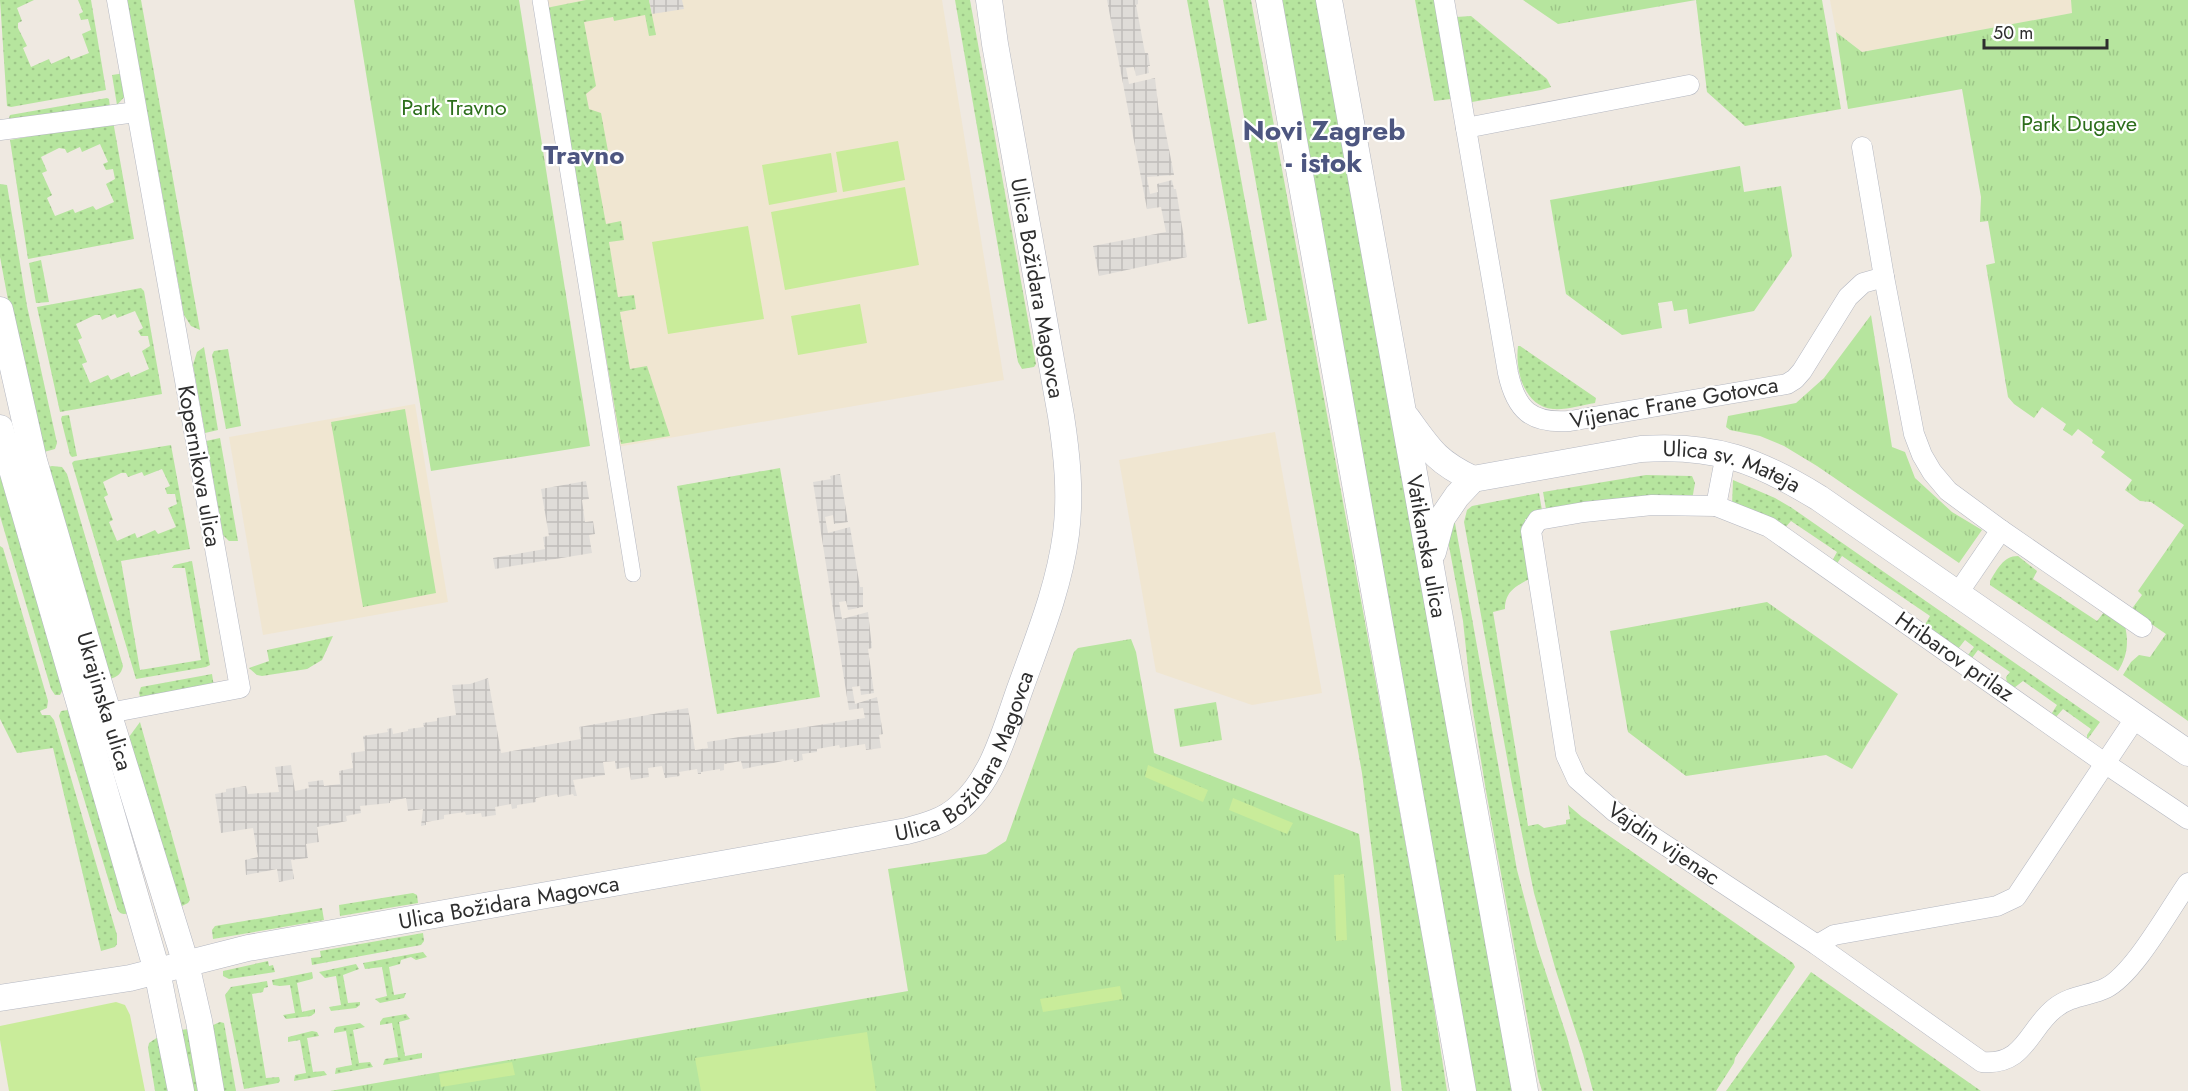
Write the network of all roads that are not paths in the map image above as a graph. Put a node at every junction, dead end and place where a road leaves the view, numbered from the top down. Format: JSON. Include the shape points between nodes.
{"nodes":[{"id":1,"x":117,"y":0,"type":"edge"},
{"id":2,"x":540,"y":0,"type":"edge"},
{"id":3,"x":989,"y":0,"type":"edge"},
{"id":4,"x":1269,"y":0,"type":"edge"},
{"id":5,"x":1329,"y":0,"type":"edge"},
{"id":6,"x":1444,"y":0,"type":"edge"},
{"id":7,"x":1689,"y":85,"type":"dead end"},
{"id":8,"x":136,"y":112,"type":"junction"},
{"id":9,"x":1466,"y":128,"type":"junction"},
{"id":10,"x":0,"y":130,"type":"edge"},
{"id":11,"x":1862,"y":147,"type":"dead end"},
{"id":12,"x":1884,"y":277,"type":"junction"},
{"id":13,"x":0,"y":310,"type":"edge"},
{"id":14,"x":1404,"y":413,"type":"junction"},
{"id":15,"x":1,"y":436,"type":"edge"},
{"id":16,"x":1726,"y":454,"type":"junction"},
{"id":17,"x":1473,"y":479,"type":"junction"},
{"id":18,"x":1716,"y":506,"type":"junction"},
{"id":19,"x":2001,"y":530,"type":"junction"},
{"id":20,"x":1431,"y":561,"type":"junction"},
{"id":21,"x":633,"y":574,"type":"dead end"},
{"id":22,"x":1958,"y":593,"type":"junction"},
{"id":23,"x":2142,"y":627,"type":"dead end"},
{"id":24,"x":109,"y":713,"type":"junction"},
{"id":25,"x":2136,"y":717,"type":"junction"},
{"id":26,"x":2188,"y":753,"type":"edge"},
{"id":27,"x":2106,"y":764,"type":"junction"},
{"id":28,"x":2188,"y":819,"type":"edge"},
{"id":29,"x":2188,"y":883,"type":"edge"},
{"id":30,"x":1816,"y":945,"type":"junction"},
{"id":31,"x":186,"y":964,"type":"junction"},
{"id":32,"x":157,"y":971,"type":"junction"},
{"id":33,"x":0,"y":998,"type":"edge"},
{"id":34,"x":181,"y":1091,"type":"edge"},
{"id":35,"x":211,"y":1091,"type":"edge"},
{"id":36,"x":1463,"y":1091,"type":"edge"},
{"id":37,"x":1525,"y":1091,"type":"edge"}],
"edges":[{"from":1,"to":8,"type":"street","name":"Kopernikova ulica"},
{"from":2,"to":21,"type":"street"},
{"from":3,"to":31,"type":"street","name":"Ulica Božidara Magovca","via":[[1063,425],[1068,500],[1058,576],[1040,632],[996,752],[972,795],[948,817],[907,831],[248,948]]},
{"from":4,"to":36,"type":"street"},
{"from":5,"to":14,"type":"street","name":"Vatikanska ulica"},
{"from":6,"to":9,"type":"street","name":"Vijenac Frane Gotovca"},
{"from":7,"to":9,"type":"street"},
{"from":8,"to":10,"type":"street"},
{"from":8,"to":24,"type":"street","name":"Kopernikova ulica","via":[[240,688]]},
{"from":9,"to":12,"type":"street","name":"Vijenac Frane Gotovca","via":[[1511,388],[1523,409],[1539,418],[1570,421],[1787,384],[1802,371],[1848,297],[1863,283]]},
{"from":11,"to":12,"type":"street"},
{"from":12,"to":19,"type":"street","via":[[1914,434],[1922,454],[1948,490]]},
{"from":13,"to":24,"type":"street","name":"Ukrajinska ulica","via":[[34,461]]},
{"from":14,"to":17,"type":"street","via":[[1432,453]]},
{"from":14,"to":20,"type":"street","name":"Vatikanska ulica"},
{"from":15,"to":32,"type":"street","name":"Ukrajinska ulica"},
{"from":16,"to":17,"type":"street","name":"Ulica sv. Mateja","via":[[1668,447],[1641,449]]},
{"from":16,"to":18,"type":"street"},
{"from":16,"to":22,"type":"street","name":"Ulica sv. Mateja","via":[[1784,477]]},
{"from":17,"to":20,"type":"street","via":[[1442,518]]},
{"from":18,"to":27,"type":"street","name":"Hribarov prilaz","via":[[1769,527]]},
{"from":18,"to":30,"type":"street","name":"Vajdin vijenac","via":[[1652,504],[1584,512],[1538,520],[1531,531],[1566,755],[1577,779],[1615,812]]},
{"from":19,"to":22,"type":"street"},
{"from":19,"to":23,"type":"street"},
{"from":20,"to":37,"type":"street","name":"Vatikanska ulica"},
{"from":22,"to":25,"type":"street","name":"Ulica sv. Mateja"},
{"from":24,"to":31,"type":"street","name":"Ukrajinska ulica"},
{"from":25,"to":26,"type":"street","name":"Ulica sv. Mateja"},
{"from":25,"to":27,"type":"street"},
{"from":27,"to":28,"type":"street","name":"Hribarov prilaz"},
{"from":27,"to":30,"type":"street","via":[[2016,897],[1996,906],[1834,935]]},
{"from":29,"to":30,"type":"street","via":[[2122,976],[2106,988],[2056,1007],[2027,1044],[2009,1058],[1990,1063],[1962,1050]]},
{"from":31,"to":32,"type":"street","name":"Ulica Božidara Magovca"},
{"from":31,"to":35,"type":"street","name":"Ukrajinska ulica"},
{"from":32,"to":33,"type":"street","name":"Ulica Božidara Magovca"},
{"from":32,"to":34,"type":"street","name":"Ukrajinska ulica"}]}
